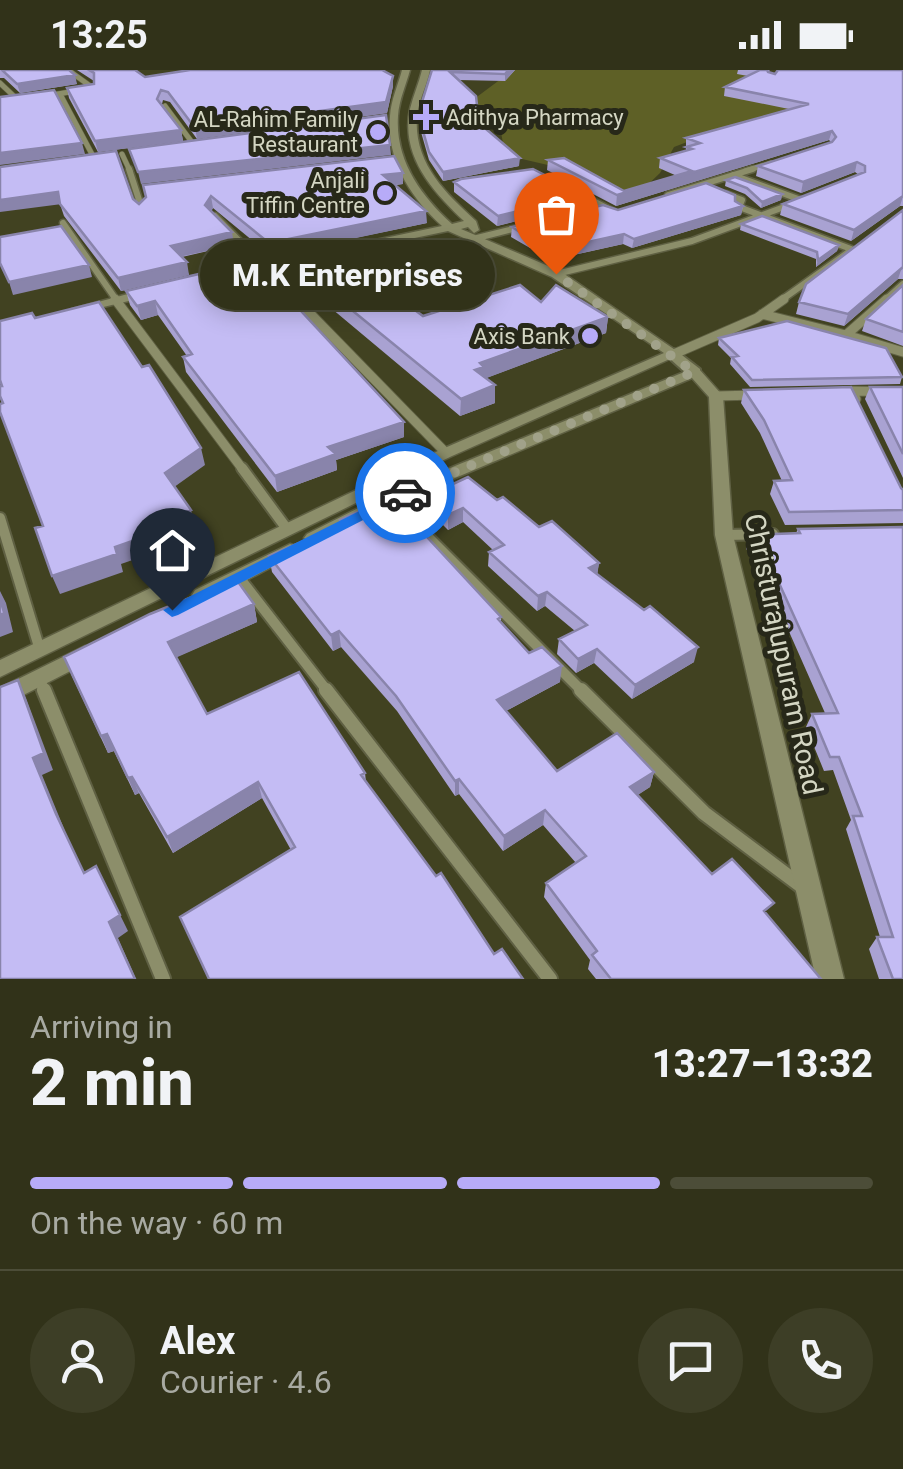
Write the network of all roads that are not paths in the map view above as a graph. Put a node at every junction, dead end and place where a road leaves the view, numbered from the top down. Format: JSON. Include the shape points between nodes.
{"nodes":[{"id":1,"x":68,"y":70,"type":"edge"},
{"id":2,"x":406,"y":70,"type":"edge"},
{"id":3,"x":426,"y":70,"type":"edge"},
{"id":4,"x":0,"y":82,"type":"edge"},
{"id":5,"x":60,"y":94,"type":"junction"},
{"id":6,"x":18,"y":100,"type":"junction"},
{"id":7,"x":0,"y":103,"type":"edge"},
{"id":8,"x":165,"y":106,"type":"edge"},
{"id":9,"x":211,"y":142,"type":"edge"},
{"id":10,"x":194,"y":145,"type":"junction"},
{"id":11,"x":176,"y":147,"type":"edge"},
{"id":12,"x":140,"y":152,"type":"edge"},
{"id":13,"x":122,"y":154,"type":"junction"},
{"id":14,"x":789,"y":157,"type":"edge"},
{"id":15,"x":94,"y":158,"type":"junction"},
{"id":16,"x":75,"y":161,"type":"edge"},
{"id":17,"x":732,"y":175,"type":"junction"},
{"id":18,"x":702,"y":184,"type":"junction"},
{"id":19,"x":569,"y":189,"type":"edge"},
{"id":20,"x":650,"y":201,"type":"edge"},
{"id":21,"x":605,"y":206,"type":"junction"},
{"id":22,"x":142,"y":208,"type":"edge"},
{"id":23,"x":586,"y":211,"type":"edge"},
{"id":24,"x":615,"y":213,"type":"edge"},
{"id":25,"x":214,"y":215,"type":"edge"},
{"id":26,"x":762,"y":215,"type":"junction"},
{"id":27,"x":63,"y":222,"type":"edge"},
{"id":28,"x":532,"y":224,"type":"edge"},
{"id":29,"x":450,"y":228,"type":"junction"},
{"id":30,"x":475,"y":232,"type":"junction"},
{"id":31,"x":864,"y":240,"type":"edge"},
{"id":32,"x":851,"y":250,"type":"junction"},
{"id":33,"x":265,"y":265,"type":"junction"},
{"id":34,"x":556,"y":274,"type":"junction"},
{"id":35,"x":903,"y":284,"type":"edge"},
{"id":36,"x":116,"y":300,"type":"junction"},
{"id":37,"x":58,"y":314,"type":"edge"},
{"id":38,"x":762,"y":314,"type":"junction"},
{"id":39,"x":846,"y":335,"type":"junction"},
{"id":40,"x":903,"y":352,"type":"edge"},
{"id":41,"x":674,"y":354,"type":"junction"},
{"id":42,"x":694,"y":372,"type":"junction"},
{"id":43,"x":833,"y":392,"type":"edge"},
{"id":44,"x":852,"y":392,"type":"junction"},
{"id":45,"x":903,"y":392,"type":"edge"},
{"id":46,"x":774,"y":394,"type":"edge"},
{"id":47,"x":716,"y":396,"type":"junction"},
{"id":48,"x":860,"y":409,"type":"edge"},
{"id":49,"x":446,"y":453,"type":"junction"},
{"id":50,"x":390,"y":499,"type":"junction"},
{"id":51,"x":0,"y":518,"type":"edge"},
{"id":52,"x":286,"y":529,"type":"junction"},
{"id":53,"x":784,"y":534,"type":"edge"},
{"id":54,"x":724,"y":535,"type":"junction"},
{"id":55,"x":238,"y":576,"type":"junction"},
{"id":56,"x":188,"y":602,"type":"edge"},
{"id":57,"x":106,"y":644,"type":"edge"},
{"id":58,"x":40,"y":650,"type":"junction"},
{"id":59,"x":0,"y":669,"type":"edge"},
{"id":60,"x":40,"y":678,"type":"junction"},
{"id":61,"x":0,"y":698,"type":"edge"},
{"id":62,"x":810,"y":892,"type":"junction"},
{"id":63,"x":163,"y":979,"type":"edge"},
{"id":64,"x":550,"y":979,"type":"edge"},
{"id":65,"x":830,"y":979,"type":"edge"}],
"edges":[{"from":1,"to":5,"type":"street","via":[[94,88]]},
{"from":2,"to":29,"type":"street","via":[[394,118],[399,161],[412,190]]},
{"from":3,"to":30,"type":"street","via":[[412,114],[417,161]]},
{"from":4,"to":6,"type":"street"},
{"from":5,"to":6,"type":"street"},
{"from":5,"to":15,"type":"street"},
{"from":6,"to":7,"type":"street"},
{"from":8,"to":10,"type":"street"},
{"from":9,"to":10,"type":"street"},
{"from":10,"to":11,"type":"street"},
{"from":12,"to":13,"type":"street"},
{"from":13,"to":15,"type":"street"},
{"from":13,"to":22,"type":"street"},
{"from":14,"to":17,"type":"street"},
{"from":15,"to":16,"type":"street"},
{"from":17,"to":18,"type":"street"},
{"from":17,"to":26,"type":"street","via":[[802,200]]},
{"from":18,"to":20,"type":"street"},
{"from":18,"to":26,"type":"street"},
{"from":19,"to":21,"type":"street"},
{"from":21,"to":23,"type":"street"},
{"from":21,"to":24,"type":"street"},
{"from":25,"to":33,"type":"street"},
{"from":26,"to":32,"type":"street"},
{"from":26,"to":34,"type":"street","via":[[692,241]]},
{"from":27,"to":36,"type":"street"},
{"from":28,"to":30,"type":"street"},
{"from":29,"to":30,"type":"street"},
{"from":29,"to":33,"type":"street"},
{"from":30,"to":34,"type":"street"},
{"from":31,"to":32,"type":"street"},
{"from":32,"to":38,"type":"street"},
{"from":33,"to":36,"type":"street"},
{"from":33,"to":49,"type":"street"},
{"from":34,"to":41,"type":"street"},
{"from":35,"to":39,"type":"street"},
{"from":36,"to":37,"type":"street"},
{"from":36,"to":52,"type":"street"},
{"from":38,"to":39,"type":"street"},
{"from":38,"to":41,"type":"street"},
{"from":39,"to":40,"type":"street"},
{"from":41,"to":42,"type":"main road"},
{"from":41,"to":49,"type":"street"},
{"from":42,"to":47,"type":"street"},
{"from":42,"to":50,"type":"street"},
{"from":43,"to":44,"type":"street"},
{"from":44,"to":45,"type":"street"},
{"from":44,"to":48,"type":"street"},
{"from":46,"to":47,"type":"street"},
{"from":47,"to":54,"type":"street","name":"Christurajupuram Road"},
{"from":49,"to":52,"type":"street"},
{"from":50,"to":55,"type":"street"},
{"from":50,"to":62,"type":"street","via":[[704,813]]},
{"from":51,"to":58,"type":"street"},
{"from":52,"to":58,"type":"street"},
{"from":53,"to":54,"type":"street"},
{"from":54,"to":62,"type":"street","name":"Christurajupuram Road"},
{"from":55,"to":56,"type":"street"},
{"from":55,"to":64,"type":"street"},
{"from":57,"to":60,"type":"street"},
{"from":58,"to":59,"type":"street"},
{"from":60,"to":61,"type":"street"},
{"from":60,"to":63,"type":"street"},
{"from":62,"to":65,"type":"street","name":"Christurajupuram Road"}]}
